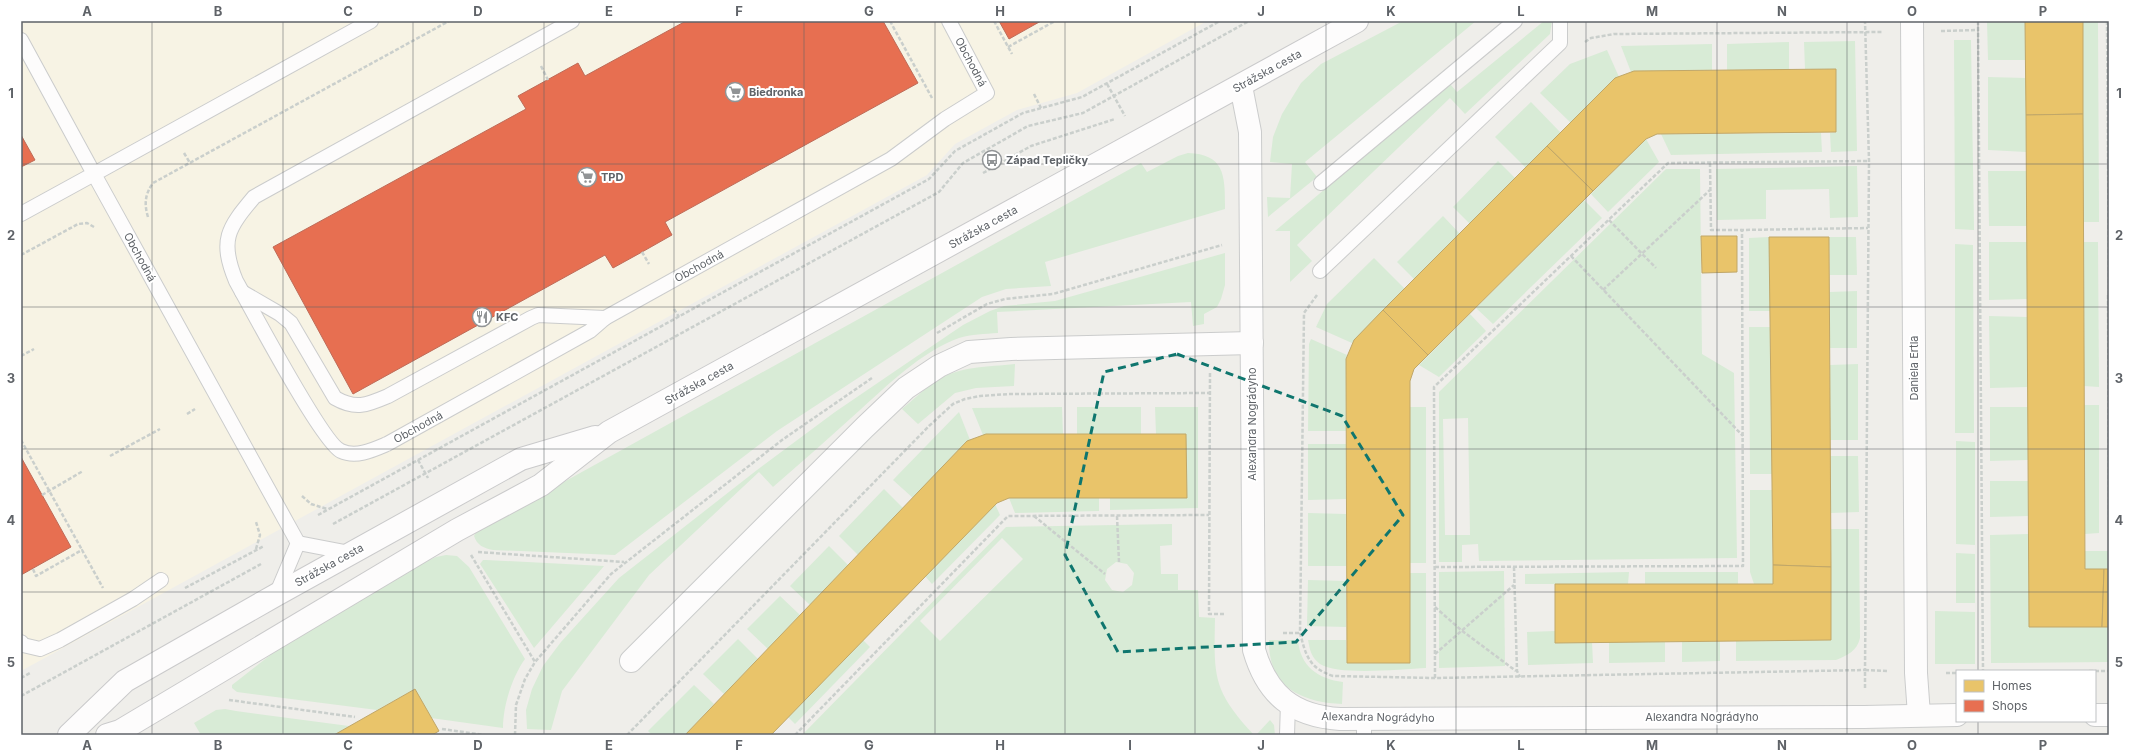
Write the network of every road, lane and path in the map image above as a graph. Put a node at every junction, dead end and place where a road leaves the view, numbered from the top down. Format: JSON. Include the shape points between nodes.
{"nodes":[{"id":1,"x":371,"y":21,"type":"edge"},
{"id":2,"x":449,"y":21,"type":"edge"},
{"id":3,"x":572,"y":21,"type":"edge"},
{"id":4,"x":890,"y":21,"type":"edge"},
{"id":5,"x":949,"y":21,"type":"edge"},
{"id":6,"x":994,"y":21,"type":"edge"},
{"id":7,"x":1055,"y":21,"type":"edge"},
{"id":8,"x":1220,"y":21,"type":"edge"},
{"id":9,"x":1249,"y":21,"type":"edge"},
{"id":10,"x":1357,"y":21,"type":"edge"},
{"id":11,"x":1515,"y":21,"type":"edge"},
{"id":12,"x":1560,"y":21,"type":"edge"},
{"id":13,"x":1865,"y":21,"type":"edge"},
{"id":14,"x":1912,"y":21,"type":"edge"},
{"id":15,"x":1978,"y":21,"type":"edge"},
{"id":16,"x":2107,"y":21,"type":"edge"},
{"id":17,"x":1978,"y":30,"type":"junction"},
{"id":18,"x":1935,"y":31,"type":"dead end"},
{"id":19,"x":1865,"y":32,"type":"junction"},
{"id":20,"x":1888,"y":32,"type":"dead end"},
{"id":21,"x":21,"y":40,"type":"edge"},
{"id":22,"x":1584,"y":42,"type":"dead end"},
{"id":23,"x":1008,"y":47,"type":"junction"},
{"id":24,"x":1012,"y":54,"type":"dead end"},
{"id":25,"x":539,"y":64,"type":"dead end"},
{"id":26,"x":548,"y":80,"type":"dead end"},
{"id":27,"x":1107,"y":84,"type":"junction"},
{"id":28,"x":1241,"y":86,"type":"junction"},
{"id":29,"x":1034,"y":94,"type":"dead end"},
{"id":30,"x":1114,"y":95,"type":"junction"},
{"id":31,"x":933,"y":100,"type":"dead end"},
{"id":32,"x":1041,"y":108,"type":"junction"},
{"id":33,"x":1125,"y":116,"type":"junction"},
{"id":34,"x":1127,"y":120,"type":"dead end"},
{"id":35,"x":1869,"y":161,"type":"junction"},
{"id":36,"x":1710,"y":163,"type":"junction"},
{"id":37,"x":983,"y":173,"type":"dead end"},
{"id":38,"x":94,"y":174,"type":"junction"},
{"id":39,"x":1321,"y":183,"type":"dead end"},
{"id":40,"x":1710,"y":190,"type":"junction"},
{"id":41,"x":21,"y":214,"type":"edge"},
{"id":42,"x":1609,"y":220,"type":"junction"},
{"id":43,"x":150,"y":222,"type":"dead end"},
{"id":44,"x":1868,"y":228,"type":"junction"},
{"id":45,"x":97,"y":230,"type":"dead end"},
{"id":46,"x":1742,"y":230,"type":"junction"},
{"id":47,"x":1642,"y":253,"type":"junction"},
{"id":48,"x":21,"y":255,"type":"edge"},
{"id":49,"x":1571,"y":256,"type":"junction"},
{"id":50,"x":1656,"y":268,"type":"dead end"},
{"id":51,"x":1320,"y":271,"type":"dead end"},
{"id":52,"x":1322,"y":289,"type":"dead end"},
{"id":53,"x":1603,"y":290,"type":"junction"},
{"id":54,"x":242,"y":292,"type":"junction"},
{"id":55,"x":2108,"y":294,"type":"edge"},
{"id":56,"x":605,"y":318,"type":"junction"},
{"id":57,"x":1252,"y":343,"type":"junction"},
{"id":58,"x":34,"y":349,"type":"dead end"},
{"id":59,"x":21,"y":356,"type":"edge"},
{"id":60,"x":1210,"y":370,"type":"dead end"},
{"id":61,"x":1210,"y":393,"type":"junction"},
{"id":62,"x":196,"y":409,"type":"dead end"},
{"id":63,"x":187,"y":414,"type":"dead end"},
{"id":64,"x":2109,"y":421,"type":"edge"},
{"id":65,"x":160,"y":429,"type":"dead end"},
{"id":66,"x":609,"y":432,"type":"junction"},
{"id":67,"x":1743,"y":436,"type":"junction"},
{"id":68,"x":21,"y":440,"type":"edge"},
{"id":69,"x":110,"y":456,"type":"dead end"},
{"id":70,"x":83,"y":471,"type":"dead end"},
{"id":71,"x":50,"y":491,"type":"junction"},
{"id":72,"x":301,"y":494,"type":"dead end"},
{"id":73,"x":42,"y":495,"type":"dead end"},
{"id":74,"x":328,"y":509,"type":"junction"},
{"id":75,"x":318,"y":515,"type":"dead end"},
{"id":76,"x":1209,"y":515,"type":"junction"},
{"id":77,"x":1034,"y":516,"type":"junction"},
{"id":78,"x":1117,"y":516,"type":"junction"},
{"id":79,"x":2109,"y":523,"type":"edge"},
{"id":80,"x":298,"y":543,"type":"junction"},
{"id":81,"x":82,"y":550,"type":"junction"},
{"id":82,"x":350,"y":553,"type":"junction"},
{"id":83,"x":625,"y":562,"type":"dead end"},
{"id":84,"x":1119,"y":562,"type":"dead end"},
{"id":85,"x":1514,"y":567,"type":"junction"},
{"id":86,"x":1435,"y":568,"type":"junction"},
{"id":87,"x":33,"y":569,"type":"dead end"},
{"id":88,"x":1105,"y":574,"type":"dead end"},
{"id":89,"x":160,"y":580,"type":"dead end"},
{"id":90,"x":1515,"y":585,"type":"junction"},
{"id":91,"x":276,"y":595,"type":"junction"},
{"id":92,"x":1435,"y":606,"type":"junction"},
{"id":93,"x":113,"y":610,"type":"junction"},
{"id":94,"x":1228,"y":614,"type":"dead end"},
{"id":95,"x":1461,"y":630,"type":"junction"},
{"id":96,"x":1300,"y":633,"type":"junction"},
{"id":97,"x":1280,"y":634,"type":"dead end"},
{"id":98,"x":127,"y":637,"type":"junction"},
{"id":99,"x":21,"y":642,"type":"edge"},
{"id":100,"x":1435,"y":654,"type":"junction"},
{"id":101,"x":631,"y":661,"type":"dead end"},
{"id":102,"x":535,"y":662,"type":"dead end"},
{"id":103,"x":1865,"y":670,"type":"junction"},
{"id":104,"x":1983,"y":670,"type":"edge"},
{"id":105,"x":1517,"y":671,"type":"junction"},
{"id":106,"x":2096,"y":671,"type":"edge"},
{"id":107,"x":2109,"y":671,"type":"edge"},
{"id":108,"x":1893,"y":672,"type":"dead end"},
{"id":109,"x":1520,"y":677,"type":"junction"},
{"id":110,"x":1435,"y":678,"type":"junction"},
{"id":111,"x":1864,"y":692,"type":"dead end"},
{"id":112,"x":21,"y":696,"type":"edge"},
{"id":113,"x":221,"y":699,"type":"dead end"},
{"id":114,"x":1288,"y":703,"type":"junction"},
{"id":115,"x":1919,"y":714,"type":"junction"},
{"id":116,"x":1956,"y":715,"type":"edge"},
{"id":117,"x":2096,"y":715,"type":"edge"},
{"id":118,"x":2109,"y":715,"type":"edge"},
{"id":119,"x":355,"y":717,"type":"dead end"},
{"id":120,"x":1364,"y":727,"type":"edge"},
{"id":121,"x":442,"y":729,"type":"dead end"},
{"id":122,"x":69,"y":735,"type":"edge"},
{"id":123,"x":107,"y":735,"type":"edge"},
{"id":124,"x":484,"y":735,"type":"edge"},
{"id":125,"x":627,"y":735,"type":"edge"},
{"id":126,"x":795,"y":735,"type":"edge"},
{"id":127,"x":1287,"y":735,"type":"edge"}],
"edges":[{"from":1,"to":38,"type":"lane"},
{"from":2,"to":43,"type":"path","via":[[153,183],[147,191],[145,201]]},
{"from":3,"to":54,"type":"lane","name":"Obchodná","via":[[254,197],[233,222],[227,240],[228,261]]},
{"from":4,"to":31,"type":"path"},
{"from":5,"to":56,"type":"lane","name":"Obchodná","via":[[987,93],[945,119],[891,159]]},
{"from":6,"to":23,"type":"path"},
{"from":7,"to":23,"type":"path"},
{"from":8,"to":27,"type":"path"},
{"from":9,"to":30,"type":"path"},
{"from":10,"to":28,"type":"street","name":"Strážska cesta"},
{"from":11,"to":39,"type":"lane"},
{"from":12,"to":51,"type":"lane","via":[[1560,43]]},
{"from":13,"to":19,"type":"path"},
{"from":14,"to":115,"type":"street","name":"Daniela Ertla","via":[[1916,673]]},
{"from":15,"to":17,"type":"path"},
{"from":16,"to":55,"type":"path"},
{"from":17,"to":18,"type":"path"},
{"from":17,"to":104,"type":"path"},
{"from":19,"to":20,"type":"path"},
{"from":19,"to":22,"type":"path","via":[[1614,34],[1591,38]]},
{"from":19,"to":35,"type":"path"},
{"from":21,"to":38,"type":"lane","name":"Obchodná"},
{"from":23,"to":24,"type":"path"},
{"from":25,"to":26,"type":"path"},
{"from":27,"to":30,"type":"path"},
{"from":27,"to":32,"type":"path","via":[[1082,97]]},
{"from":28,"to":57,"type":"street","name":"Alexandra Nográdyho","via":[[1250,132]]},
{"from":28,"to":66,"type":"street","name":"Strážska cesta"},
{"from":29,"to":32,"type":"path"},
{"from":30,"to":33,"type":"path"},
{"from":30,"to":80,"type":"path","via":[[1083,112],[1028,126],[963,163],[939,192]]},
{"from":32,"to":74,"type":"path","via":[[1022,113],[960,147],[922,183]]},
{"from":33,"to":34,"type":"path"},
{"from":33,"to":37,"type":"path","via":[[1031,146]]},
{"from":35,"to":36,"type":"path"},
{"from":35,"to":44,"type":"path"},
{"from":36,"to":40,"type":"path"},
{"from":36,"to":42,"type":"path","via":[[1668,163]]},
{"from":38,"to":41,"type":"lane"},
{"from":38,"to":80,"type":"lane","name":"Obchodná"},
{"from":40,"to":46,"type":"path","via":[[1711,230]]},
{"from":40,"to":47,"type":"path"},
{"from":42,"to":47,"type":"path"},
{"from":42,"to":49,"type":"path"},
{"from":44,"to":46,"type":"path"},
{"from":44,"to":103,"type":"path"},
{"from":45,"to":48,"type":"path","via":[[87,223],[78,224]]},
{"from":46,"to":67,"type":"path"},
{"from":47,"to":50,"type":"path"},
{"from":47,"to":53,"type":"path"},
{"from":49,"to":53,"type":"path"},
{"from":49,"to":86,"type":"path","via":[[1434,387]]},
{"from":52,"to":96,"type":"path","via":[[1304,313]]},
{"from":53,"to":67,"type":"path"},
{"from":54,"to":56,"type":"lane","via":[[291,323],[335,398],[346,404],[358,406],[388,396],[538,315]]},
{"from":54,"to":56,"type":"lane","name":"Obchodná","via":[[320,430],[340,451],[358,454],[387,444],[590,331]]},
{"from":55,"to":64,"type":"path"},
{"from":57,"to":101,"type":"street","via":[[1004,349],[969,352],[939,366],[906,388],[865,427]]},
{"from":57,"to":114,"type":"street","name":"Alexandra Nográdyho","via":[[1254,650],[1264,678],[1272,690]]},
{"from":58,"to":59,"type":"path"},
{"from":60,"to":61,"type":"path"},
{"from":61,"to":76,"type":"path"},
{"from":61,"to":125,"type":"path","via":[[1002,394],[980,396],[953,404]]},
{"from":62,"to":63,"type":"path"},
{"from":64,"to":79,"type":"path"},
{"from":65,"to":69,"type":"path"},
{"from":66,"to":82,"type":"street","name":"Strážska cesta","via":[[521,459]]},
{"from":66,"to":123,"type":"street","name":"Strážska cesta","via":[[541,485],[457,530],[120,731]]},
{"from":67,"to":85,"type":"path","via":[[1743,566]]},
{"from":68,"to":71,"type":"path"},
{"from":70,"to":71,"type":"path"},
{"from":71,"to":73,"type":"path"},
{"from":71,"to":81,"type":"path"},
{"from":72,"to":74,"type":"path","via":[[310,504]]},
{"from":74,"to":75,"type":"path"},
{"from":76,"to":78,"type":"path"},
{"from":76,"to":94,"type":"path","via":[[1209,614]]},
{"from":77,"to":78,"type":"path"},
{"from":77,"to":88,"type":"path"},
{"from":77,"to":126,"type":"path","via":[[1008,516]]},
{"from":78,"to":84,"type":"path"},
{"from":80,"to":82,"type":"lane"},
{"from":80,"to":91,"type":"lane"},
{"from":80,"to":98,"type":"path"},
{"from":81,"to":87,"type":"path","via":[[36,576]]},
{"from":81,"to":93,"type":"path"},
{"from":82,"to":91,"type":"street","name":"Strážska cesta"},
{"from":83,"to":102,"type":"path","via":[[469,552]]},
{"from":85,"to":86,"type":"path"},
{"from":85,"to":90,"type":"path"},
{"from":86,"to":92,"type":"path"},
{"from":89,"to":93,"type":"lane"},
{"from":90,"to":95,"type":"path"},
{"from":90,"to":105,"type":"path"},
{"from":91,"to":122,"type":"street","name":"Strážska cesta","via":[[125,681]]},
{"from":92,"to":95,"type":"path"},
{"from":92,"to":100,"type":"path"},
{"from":93,"to":98,"type":"path"},
{"from":93,"to":99,"type":"lane","via":[[40,649],[23,645]]},
{"from":95,"to":100,"type":"path"},
{"from":95,"to":105,"type":"path"},
{"from":96,"to":97,"type":"path"},
{"from":96,"to":110,"type":"path","via":[[1307,657],[1322,672],[1333,676]]},
{"from":98,"to":112,"type":"path"},
{"from":100,"to":110,"type":"path"},
{"from":103,"to":108,"type":"path"},
{"from":103,"to":109,"type":"path"},
{"from":103,"to":111,"type":"path"},
{"from":105,"to":109,"type":"path"},
{"from":106,"to":107,"type":"path"},
{"from":109,"to":110,"type":"path"},
{"from":113,"to":119,"type":"path"},
{"from":114,"to":120,"type":"street","name":"Alexandra Nográdyho","via":[[1318,718],[1340,719]]},
{"from":114,"to":127,"type":"lane"},
{"from":115,"to":116,"type":"street","name":"Alexandra Nográdyho"},
{"from":115,"to":120,"type":"street","name":"Alexandra Nográdyho"},
{"from":117,"to":118,"type":"street"},
{"from":121,"to":124,"type":"path"}]}
